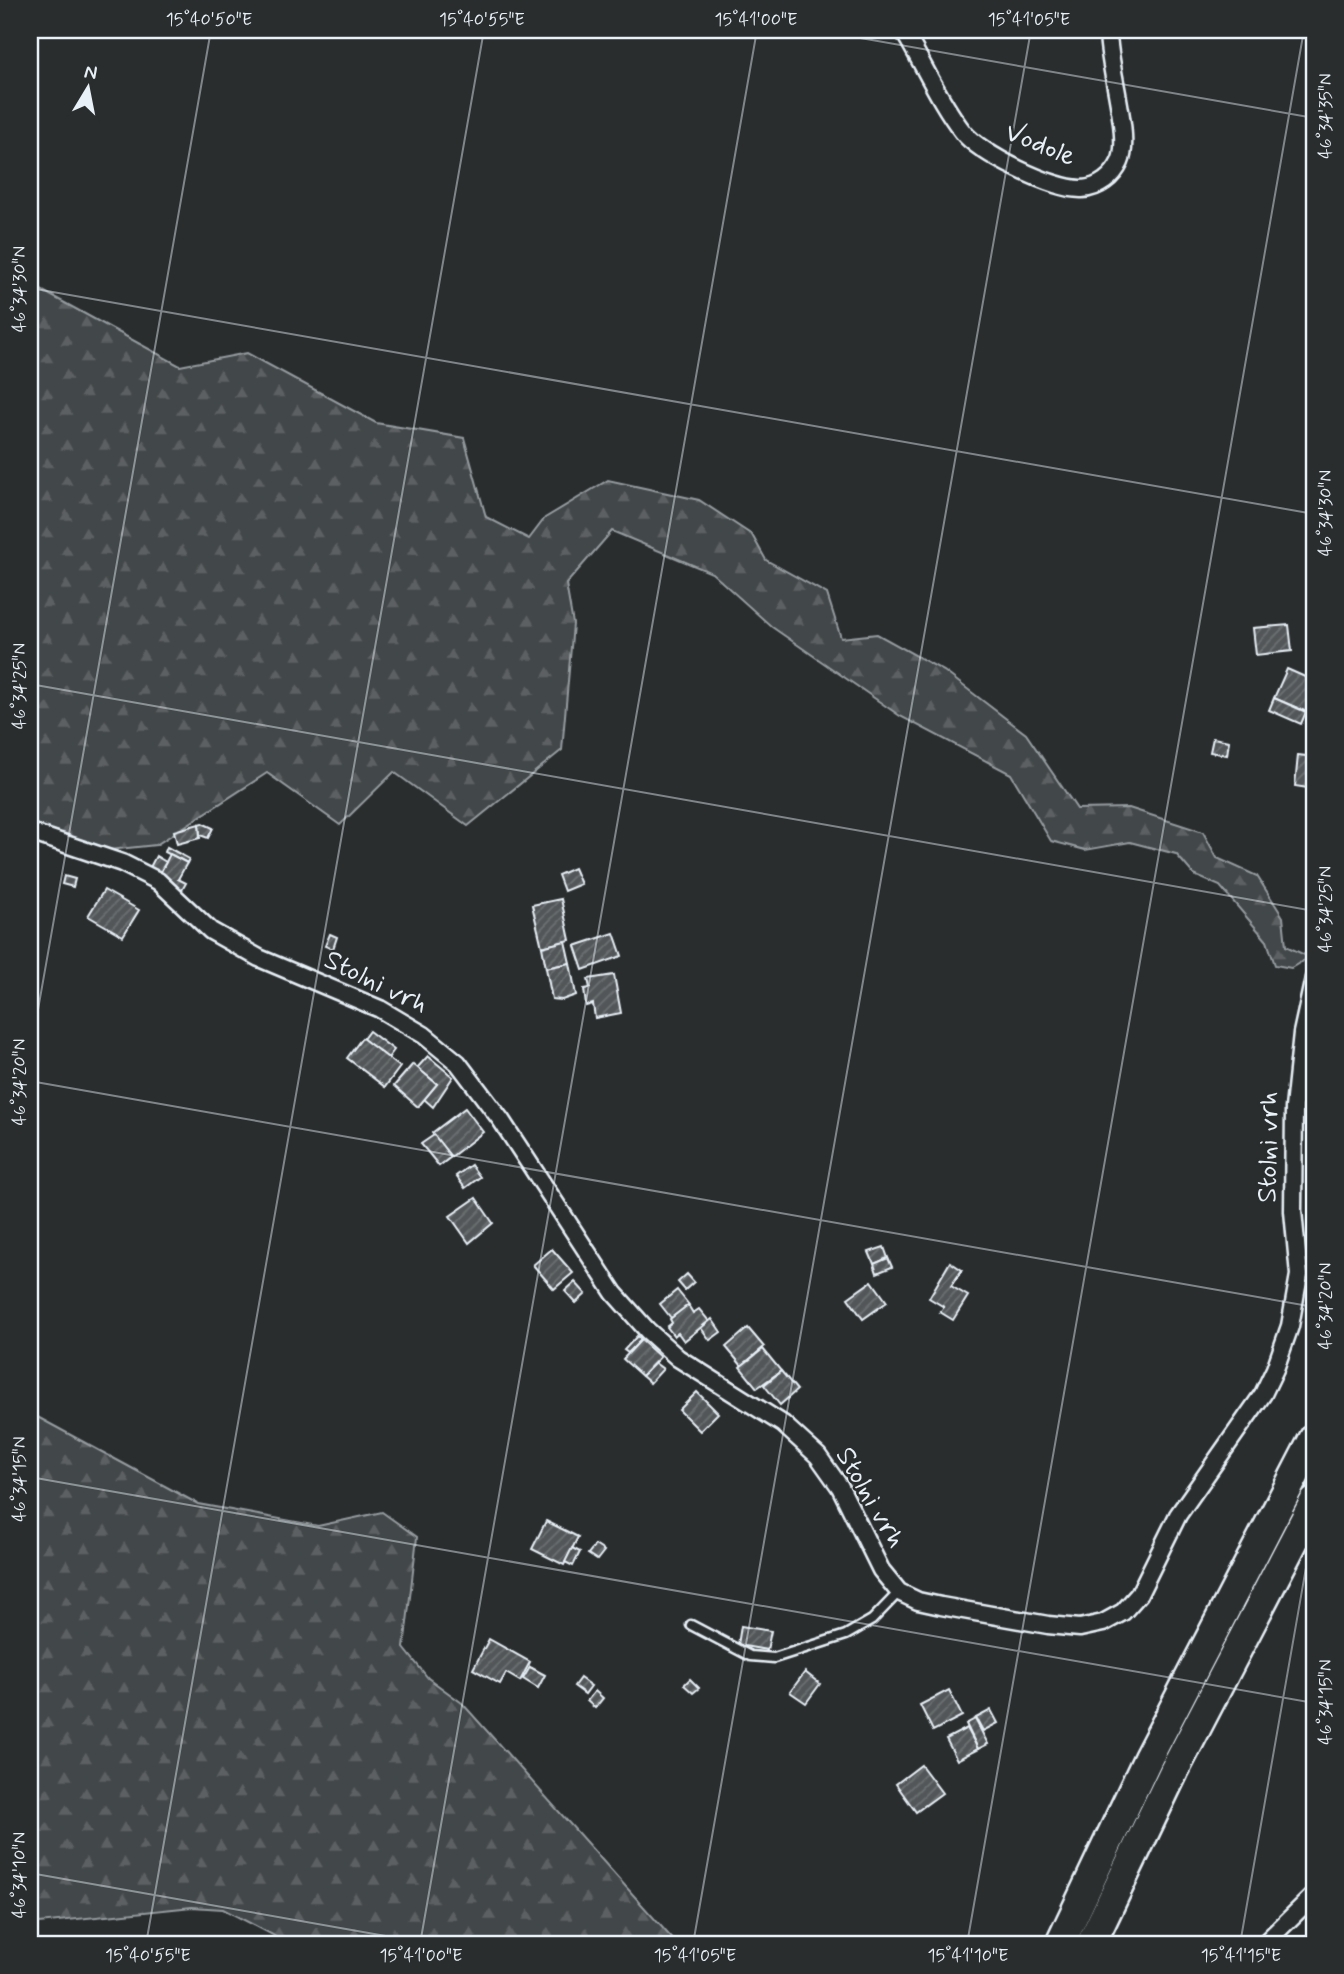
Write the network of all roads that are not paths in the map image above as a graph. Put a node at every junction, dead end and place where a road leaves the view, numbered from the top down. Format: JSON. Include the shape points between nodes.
{"nodes":[{"id":1,"x":903,"y":30,"type":"edge"},
{"id":2,"x":1108,"y":30,"type":"edge"},
{"id":3,"x":30,"y":832,"type":"edge"},
{"id":4,"x":1314,"y":978,"type":"edge"},
{"id":5,"x":1314,"y":1438,"type":"edge"},
{"id":6,"x":1314,"y":1502,"type":"edge"},
{"id":7,"x":899,"y":1591,"type":"junction"},
{"id":8,"x":691,"y":1625,"type":"dead end"},
{"id":9,"x":1314,"y":1895,"type":"edge"},
{"id":10,"x":1060,"y":1944,"type":"edge"},
{"id":11,"x":1091,"y":1944,"type":"edge"},
{"id":12,"x":1264,"y":1944,"type":"edge"}],
"edges":[{"from":1,"to":2,"type":"street","name":"Vodole","via":[[947,108],[982,150],[1032,174],[1081,189],[1101,184],[1121,161],[1124,139]]},
{"from":3,"to":7,"type":"street","name":"Stolni vrh","via":[[122,863],[158,881],[211,931],[259,958],[380,1009],[424,1035],[458,1063],[531,1162],[554,1205],[614,1293],[678,1358],[783,1424],[818,1456],[840,1487],[881,1570]]},
{"from":4,"to":7,"type":"street","name":"Stolni vrh","via":[[1294,1108],[1293,1211],[1299,1275],[1290,1326],[1262,1394],[1178,1515],[1139,1594],[1123,1612],[1080,1628],[941,1606]]},
{"from":5,"to":10,"type":"highway","via":[[1148,1758]]},
{"from":6,"to":11,"type":"highway","via":[[1174,1771]]},
{"from":7,"to":8,"type":"lane","via":[[872,1620],[846,1635],[774,1658],[750,1656]]},
{"from":9,"to":12,"type":"street"}]}
